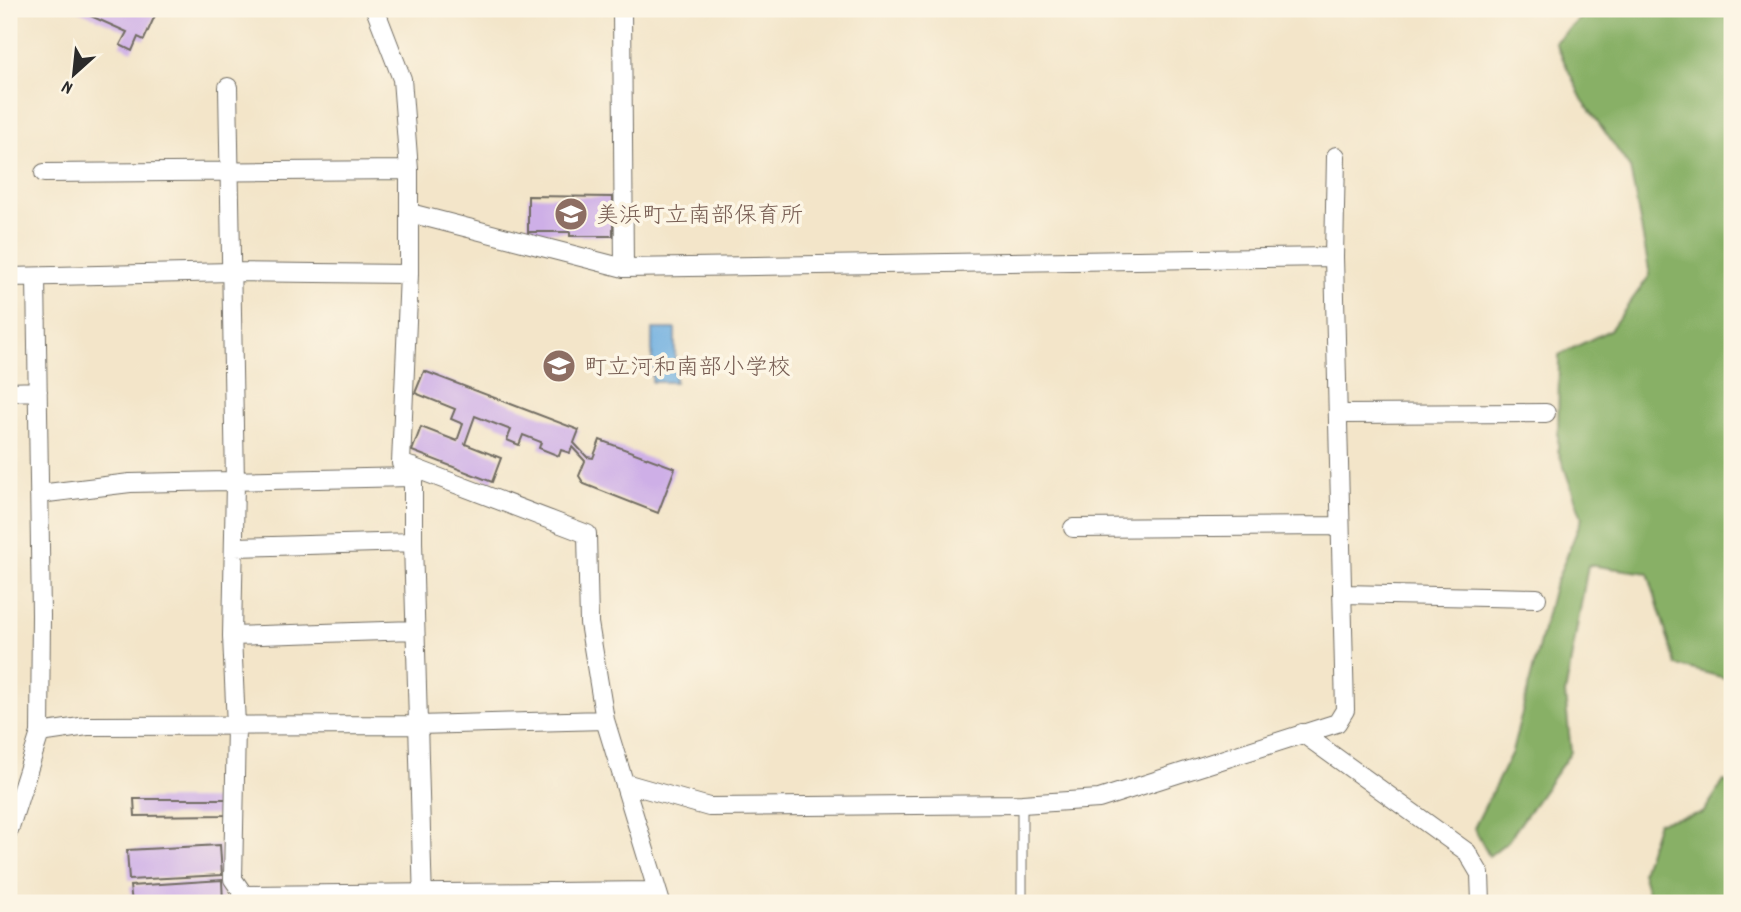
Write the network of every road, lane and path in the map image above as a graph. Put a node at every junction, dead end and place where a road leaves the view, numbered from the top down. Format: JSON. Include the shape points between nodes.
{"nodes":[{"id":1,"x":375,"y":9,"type":"edge"},
{"id":2,"x":621,"y":9,"type":"edge"},
{"id":3,"x":228,"y":87,"type":"dead end"},
{"id":4,"x":1336,"y":156,"type":"dead end"},
{"id":5,"x":409,"y":170,"type":"junction"},
{"id":6,"x":230,"y":172,"type":"junction"},
{"id":7,"x":44,"y":173,"type":"dead end"},
{"id":8,"x":410,"y":213,"type":"junction"},
{"id":9,"x":1334,"y":257,"type":"junction"},
{"id":10,"x":624,"y":268,"type":"junction"},
{"id":11,"x":232,"y":272,"type":"junction"},
{"id":12,"x":409,"y":274,"type":"junction"},
{"id":13,"x":36,"y":276,"type":"junction"},
{"id":14,"x":9,"y":278,"type":"edge"},
{"id":15,"x":38,"y":391,"type":"junction"},
{"id":16,"x":9,"y":392,"type":"edge"},
{"id":17,"x":1546,"y":413,"type":"dead end"},
{"id":18,"x":1339,"y":414,"type":"junction"},
{"id":19,"x":413,"y":472,"type":"junction"},
{"id":20,"x":235,"y":482,"type":"junction"},
{"id":21,"x":39,"y":494,"type":"junction"},
{"id":22,"x":1339,"y":526,"type":"junction"},
{"id":23,"x":1073,"y":528,"type":"dead end"},
{"id":24,"x":413,"y":542,"type":"junction"},
{"id":25,"x":234,"y":547,"type":"junction"},
{"id":26,"x":1342,"y":594,"type":"junction"},
{"id":27,"x":1537,"y":598,"type":"dead end"},
{"id":28,"x":415,"y":630,"type":"junction"},
{"id":29,"x":232,"y":636,"type":"junction"},
{"id":30,"x":605,"y":719,"type":"junction"},
{"id":31,"x":418,"y":724,"type":"junction"},
{"id":32,"x":236,"y":726,"type":"junction"},
{"id":33,"x":40,"y":733,"type":"junction"},
{"id":34,"x":1302,"y":733,"type":"junction"},
{"id":35,"x":625,"y":783,"type":"junction"},
{"id":36,"x":1022,"y":804,"type":"junction"},
{"id":37,"x":9,"y":830,"type":"edge"},
{"id":38,"x":659,"y":897,"type":"edge"},
{"id":39,"x":423,"y":899,"type":"edge"},
{"id":40,"x":1022,"y":903,"type":"edge"},
{"id":41,"x":1480,"y":903,"type":"edge"}],
"edges":[{"from":1,"to":5,"type":"street","via":[[402,79]]},
{"from":2,"to":10,"type":"street"},
{"from":3,"to":6,"type":"street"},
{"from":4,"to":9,"type":"street"},
{"from":5,"to":6,"type":"street"},
{"from":5,"to":8,"type":"street"},
{"from":6,"to":7,"type":"street"},
{"from":6,"to":11,"type":"street"},
{"from":8,"to":10,"type":"street"},
{"from":8,"to":12,"type":"street"},
{"from":9,"to":10,"type":"street"},
{"from":9,"to":18,"type":"street"},
{"from":11,"to":12,"type":"street"},
{"from":11,"to":13,"type":"street"},
{"from":11,"to":20,"type":"street"},
{"from":12,"to":19,"type":"street","via":[[401,463]]},
{"from":13,"to":14,"type":"street"},
{"from":13,"to":15,"type":"street"},
{"from":15,"to":16,"type":"street"},
{"from":15,"to":21,"type":"street"},
{"from":17,"to":18,"type":"street"},
{"from":18,"to":22,"type":"street"},
{"from":19,"to":20,"type":"street"},
{"from":19,"to":24,"type":"street"},
{"from":19,"to":30,"type":"street","via":[[587,534],[589,623]]},
{"from":20,"to":21,"type":"street","via":[[130,483]]},
{"from":20,"to":25,"type":"street"},
{"from":21,"to":33,"type":"street"},
{"from":22,"to":23,"type":"street"},
{"from":22,"to":26,"type":"street"},
{"from":24,"to":25,"type":"street"},
{"from":24,"to":28,"type":"street"},
{"from":25,"to":29,"type":"street"},
{"from":26,"to":27,"type":"street"},
{"from":26,"to":34,"type":"street","via":[[1345,710],[1337,723]]},
{"from":28,"to":29,"type":"street"},
{"from":28,"to":31,"type":"street"},
{"from":29,"to":32,"type":"street"},
{"from":30,"to":31,"type":"street"},
{"from":30,"to":35,"type":"street"},
{"from":31,"to":32,"type":"street"},
{"from":31,"to":39,"type":"street"},
{"from":32,"to":33,"type":"street","via":[[87,726]]},
{"from":32,"to":39,"type":"street","via":[[233,879],[244,895]]},
{"from":33,"to":37,"type":"street"},
{"from":34,"to":36,"type":"street","via":[[1099,799]]},
{"from":34,"to":41,"type":"street","via":[[1466,852],[1480,874]]},
{"from":35,"to":36,"type":"street","via":[[709,807]]},
{"from":35,"to":38,"type":"street"},
{"from":36,"to":40,"type":"lane"},
{"from":38,"to":39,"type":"street"}]}
